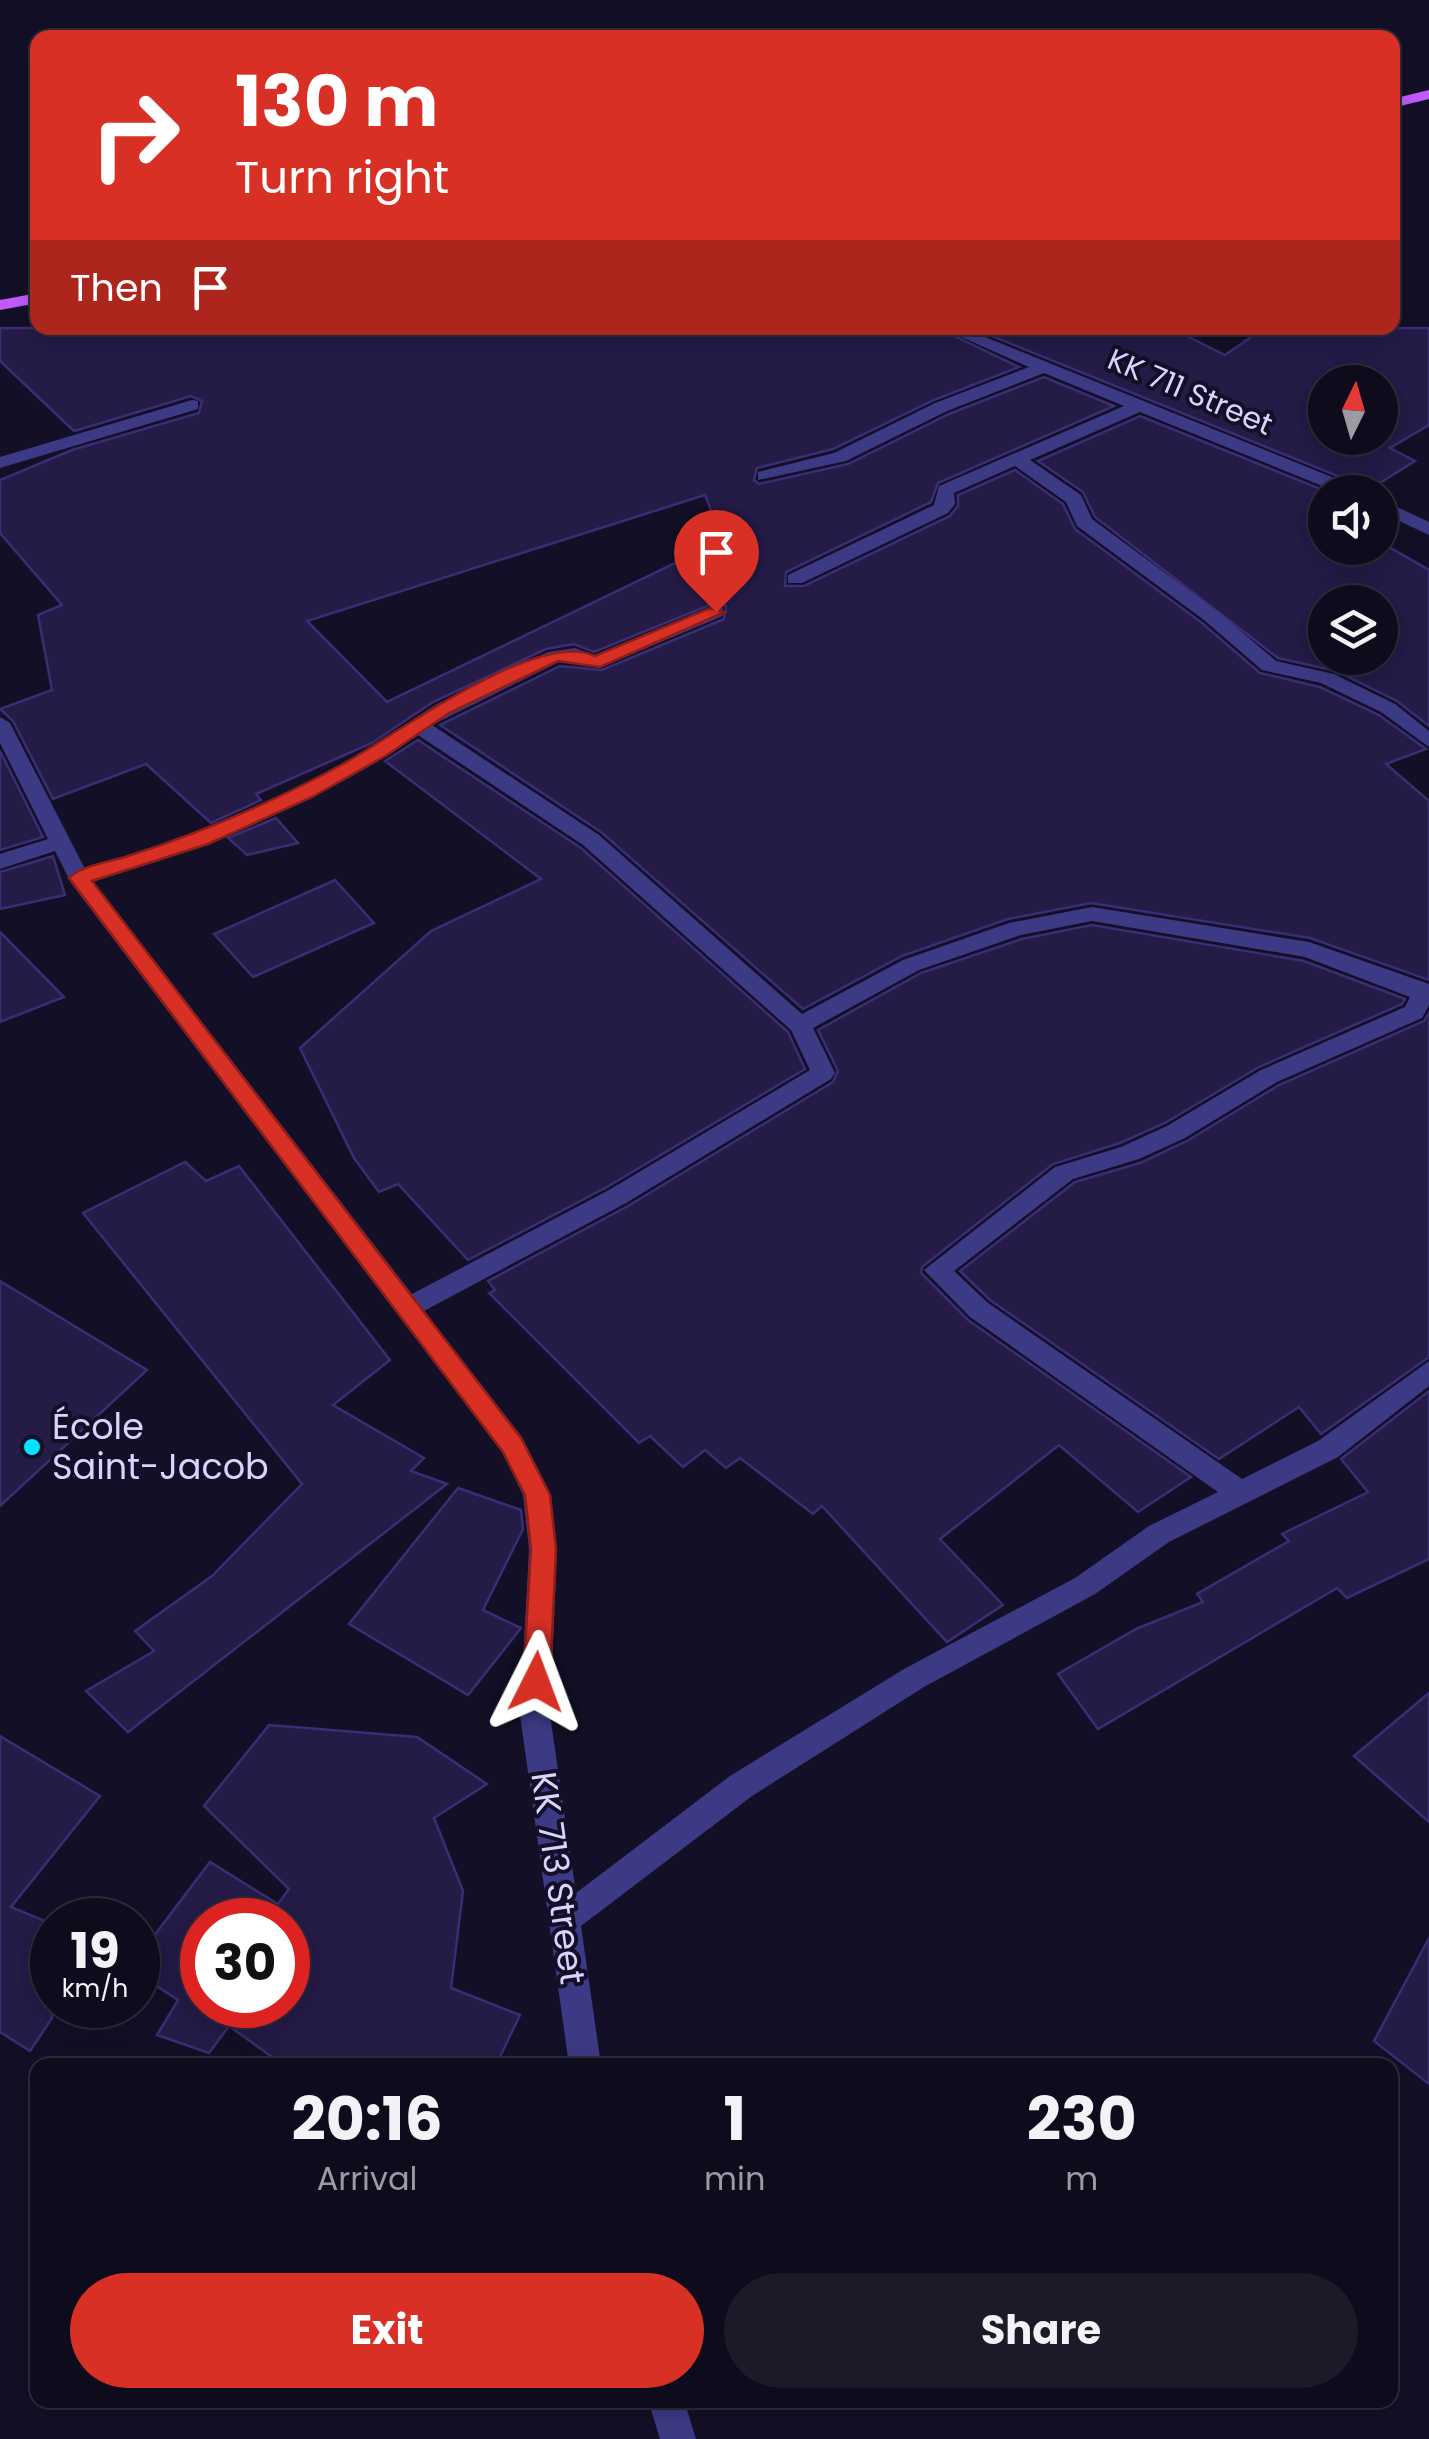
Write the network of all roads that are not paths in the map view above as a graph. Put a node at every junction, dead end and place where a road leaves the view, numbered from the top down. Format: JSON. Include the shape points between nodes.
{"nodes":[{"id":1,"x":1429,"y":94,"type":"edge"},
{"id":2,"x":1400,"y":102,"type":"edge"},
{"id":3,"x":30,"y":299,"type":"edge"},
{"id":4,"x":0,"y":305,"type":"edge"},
{"id":5,"x":967,"y":335,"type":"edge"},
{"id":6,"x":1046,"y":366,"type":"junction"},
{"id":7,"x":1143,"y":404,"type":"junction"},
{"id":8,"x":192,"y":405,"type":"dead end"},
{"id":9,"x":1018,"y":460,"type":"junction"},
{"id":10,"x":0,"y":462,"type":"edge"},
{"id":11,"x":1312,"y":475,"type":"edge"},
{"id":12,"x":764,"y":476,"type":"dead end"},
{"id":13,"x":1398,"y":513,"type":"edge"},
{"id":14,"x":1429,"y":529,"type":"edge"},
{"id":15,"x":795,"y":579,"type":"dead end"},
{"id":16,"x":716,"y":612,"type":"dead end"},
{"id":17,"x":0,"y":723,"type":"edge"},
{"id":18,"x":420,"y":727,"type":"junction"},
{"id":19,"x":1429,"y":741,"type":"edge"},
{"id":20,"x":60,"y":842,"type":"junction"},
{"id":21,"x":0,"y":862,"type":"edge"},
{"id":22,"x":79,"y":878,"type":"junction"},
{"id":23,"x":1426,"y":992,"type":"edge"},
{"id":24,"x":800,"y":1025,"type":"junction"},
{"id":25,"x":406,"y":1309,"type":"junction"},
{"id":26,"x":1429,"y":1371,"type":"edge"},
{"id":27,"x":1238,"y":1491,"type":"junction"},
{"id":28,"x":562,"y":1922,"type":"junction"},
{"id":29,"x":584,"y":2058,"type":"edge"},
{"id":30,"x":668,"y":2408,"type":"edge"},
{"id":31,"x":678,"y":2439,"type":"edge"}],
"edges":[{"from":1,"to":2,"type":"main road"},
{"from":3,"to":4,"type":"main road"},
{"from":5,"to":6,"type":"street","name":"KK 711 Street"},
{"from":6,"to":7,"type":"street","name":"KK 711 Street"},
{"from":6,"to":12,"type":"street","via":[[840,457]]},
{"from":7,"to":9,"type":"street"},
{"from":7,"to":11,"type":"street","name":"KK 711 Street"},
{"from":8,"to":10,"type":"street"},
{"from":9,"to":15,"type":"street","via":[[945,490],[941,509]]},
{"from":9,"to":19,"type":"street","via":[[1074,500],[1084,522],[1269,666],[1327,678],[1388,708]]},
{"from":13,"to":14,"type":"street"},
{"from":16,"to":18,"type":"street","via":[[594,663],[576,654],[554,656],[498,680]]},
{"from":17,"to":20,"type":"street","name":"KK 713 Street"},
{"from":18,"to":22,"type":"street","via":[[305,792],[201,840]]},
{"from":18,"to":24,"type":"street","via":[[591,840]]},
{"from":20,"to":21,"type":"street"},
{"from":20,"to":22,"type":"street","name":"KK 713 Street"},
{"from":22,"to":25,"type":"street","name":"KK 713 Street"},
{"from":23,"to":24,"type":"street","via":[[1309,950],[1092,914],[1017,928],[927,959]]},
{"from":23,"to":27,"type":"street","via":[[1414,1012],[1268,1076],[1176,1132],[1064,1173],[938,1270],[979,1310]]},
{"from":24,"to":25,"type":"street","via":[[823,1074],[574,1224]]},
{"from":25,"to":28,"type":"street","name":"KK 713 Street","via":[[512,1445],[537,1495],[543,1549],[535,1715]]},
{"from":26,"to":27,"type":"street","via":[[1328,1449],[1276,1479]]},
{"from":27,"to":28,"type":"street","via":[[740,1786]]},
{"from":28,"to":29,"type":"street","name":"KK 713 Street"},
{"from":30,"to":31,"type":"street"}]}
